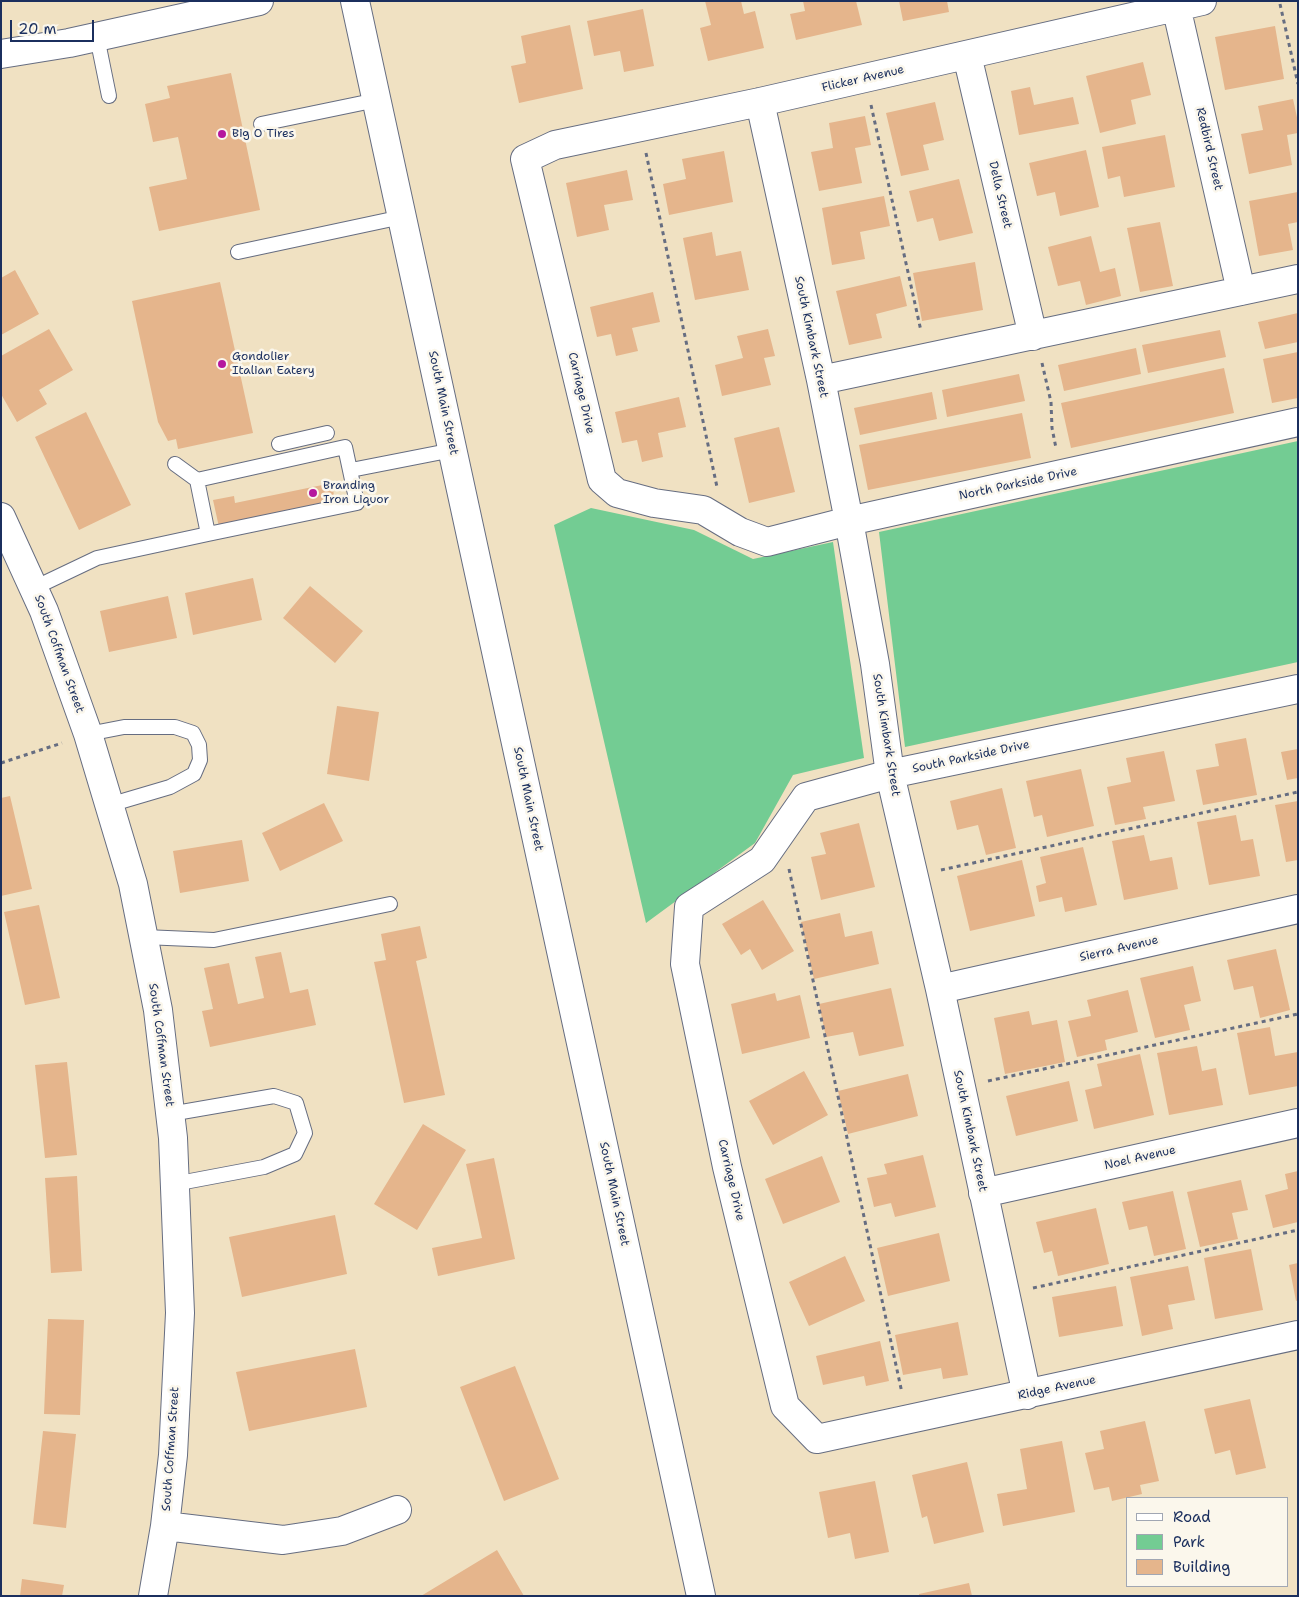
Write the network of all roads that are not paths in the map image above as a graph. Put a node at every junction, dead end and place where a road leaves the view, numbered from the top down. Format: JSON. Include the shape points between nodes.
{"nodes":[{"id":1,"x":259,"y":1,"type":"edge"},
{"id":2,"x":355,"y":1,"type":"edge"},
{"id":3,"x":1189,"y":4,"type":"edge"},
{"id":4,"x":97,"y":37,"type":"junction"},
{"id":5,"x":1,"y":54,"type":"edge"},
{"id":6,"x":966,"y":55,"type":"junction"},
{"id":7,"x":109,"y":96,"type":"dead end"},
{"id":8,"x":377,"y":100,"type":"junction"},
{"id":9,"x":760,"y":102,"type":"junction"},
{"id":10,"x":261,"y":124,"type":"dead end"},
{"id":11,"x":525,"y":159,"type":"joint"},
{"id":12,"x":402,"y":217,"type":"junction"},
{"id":13,"x":238,"y":252,"type":"dead end"},
{"id":14,"x":1298,"y":279,"type":"edge"},
{"id":15,"x":1241,"y":291,"type":"junction"},
{"id":16,"x":1033,"y":336,"type":"junction"},
{"id":17,"x":821,"y":380,"type":"junction"},
{"id":18,"x":1298,"y":422,"type":"edge"},
{"id":19,"x":327,"y":433,"type":"dead end"},
{"id":20,"x":279,"y":444,"type":"dead end"},
{"id":21,"x":453,"y":450,"type":"junction"},
{"id":22,"x":175,"y":464,"type":"dead end"},
{"id":23,"x":351,"y":470,"type":"junction"},
{"id":24,"x":197,"y":480,"type":"junction"},
{"id":25,"x":1,"y":517,"type":"edge"},
{"id":26,"x":850,"y":521,"type":"junction"},
{"id":27,"x":740,"y":532,"type":"joint"},
{"id":28,"x":208,"y":534,"type":"junction"},
{"id":29,"x":34,"y":588,"type":"junction"},
{"id":30,"x":1298,"y":689,"type":"edge"},
{"id":31,"x":88,"y":734,"type":"junction"},
{"id":32,"x":890,"y":774,"type":"junction"},
{"id":33,"x":109,"y":805,"type":"junction"},
{"id":34,"x":390,"y":904,"type":"dead end"},
{"id":35,"x":689,"y":907,"type":"joint"},
{"id":36,"x":1298,"y":909,"type":"edge"},
{"id":37,"x":144,"y":937,"type":"junction"},
{"id":38,"x":940,"y":990,"type":"junction"},
{"id":39,"x":170,"y":1114,"type":"junction"},
{"id":40,"x":1298,"y":1123,"type":"edge"},
{"id":41,"x":174,"y":1184,"type":"junction"},
{"id":42,"x":983,"y":1193,"type":"junction"},
{"id":43,"x":1298,"y":1335,"type":"edge"},
{"id":44,"x":1027,"y":1394,"type":"junction"},
{"id":45,"x":817,"y":1439,"type":"joint"},
{"id":46,"x":398,"y":1510,"type":"dead end"},
{"id":47,"x":165,"y":1526,"type":"junction"},
{"id":48,"x":153,"y":1596,"type":"edge"},
{"id":49,"x":702,"y":1596,"type":"edge"}],
"edges":[{"from":1,"to":4,"type":"street"},
{"from":2,"to":8,"type":"street","name":"South Main Street"},
{"from":3,"to":6,"type":"street","name":"Flicker Avenue"},
{"from":3,"to":15,"type":"street","name":"Redbird Street"},
{"from":4,"to":5,"type":"street"},
{"from":4,"to":7,"type":"lane"},
{"from":6,"to":9,"type":"street","name":"Flicker Avenue"},
{"from":6,"to":16,"type":"street","name":"Della Street"},
{"from":8,"to":10,"type":"lane"},
{"from":8,"to":12,"type":"street","name":"South Main Street"},
{"from":9,"to":11,"type":"street","name":"Flicker Avenue","via":[[555,145]]},
{"from":9,"to":17,"type":"street","name":"South Kimbark Street"},
{"from":11,"to":27,"type":"street","name":"Carriage Drive","via":[[602,480],[617,493],[654,503],[703,510]]},
{"from":12,"to":13,"type":"lane"},
{"from":12,"to":21,"type":"street","name":"South Main Street"},
{"from":14,"to":15,"type":"street"},
{"from":15,"to":16,"type":"street"},
{"from":16,"to":17,"type":"street"},
{"from":17,"to":26,"type":"street","name":"South Kimbark Street"},
{"from":18,"to":26,"type":"street","name":"North Parkside Drive"},
{"from":19,"to":20,"type":"lane"},
{"from":21,"to":23,"type":"lane"},
{"from":21,"to":49,"type":"street","name":"South Main Street"},
{"from":22,"to":24,"type":"lane"},
{"from":23,"to":24,"type":"lane","via":[[345,448]]},
{"from":23,"to":28,"type":"lane","via":[[357,503]]},
{"from":24,"to":28,"type":"lane"},
{"from":25,"to":29,"type":"street","name":"South Coffman Street"},
{"from":26,"to":27,"type":"street","name":"North Parkside Drive","via":[[767,542]]},
{"from":26,"to":32,"type":"street","name":"South Kimbark Street"},
{"from":28,"to":29,"type":"lane","via":[[97,558]]},
{"from":29,"to":31,"type":"street","name":"South Coffman Street"},
{"from":30,"to":32,"type":"street","name":"South Parkside Drive"},
{"from":31,"to":33,"type":"street","name":"South Coffman Street"},
{"from":31,"to":33,"type":"lane","via":[[124,727],[175,727],[193,733],[199,745],[200,760],[194,774],[170,787]]},
{"from":32,"to":35,"type":"street","name":"South Parkside Drive","via":[[806,797],[762,860]]},
{"from":32,"to":38,"type":"street","name":"South Kimbark Street"},
{"from":33,"to":37,"type":"street","name":"South Coffman Street","via":[[133,884]]},
{"from":34,"to":37,"type":"lane","via":[[214,940]]},
{"from":35,"to":45,"type":"street","name":"Carriage Drive","via":[[685,964],[729,1176],[785,1406]]},
{"from":36,"to":38,"type":"street","name":"Sierra Avenue"},
{"from":37,"to":39,"type":"street","name":"South Coffman Street","via":[[158,1010]]},
{"from":38,"to":42,"type":"street","name":"South Kimbark Street"},
{"from":39,"to":41,"type":"street","name":"South Coffman Street"},
{"from":39,"to":41,"type":"lane","via":[[274,1096],[296,1103],[305,1133],[295,1154],[264,1167]]},
{"from":40,"to":42,"type":"street","name":"Noel Avenue"},
{"from":41,"to":47,"type":"street","name":"South Coffman Street","via":[[180,1313],[173,1456]]},
{"from":42,"to":44,"type":"street","name":"South Kimbark Street"},
{"from":43,"to":44,"type":"street","name":"Ridge Avenue"},
{"from":44,"to":45,"type":"street","name":"Ridge Avenue"},
{"from":46,"to":47,"type":"street","via":[[342,1531],[283,1540]]},
{"from":47,"to":48,"type":"street","name":"South Coffman Street"}]}
